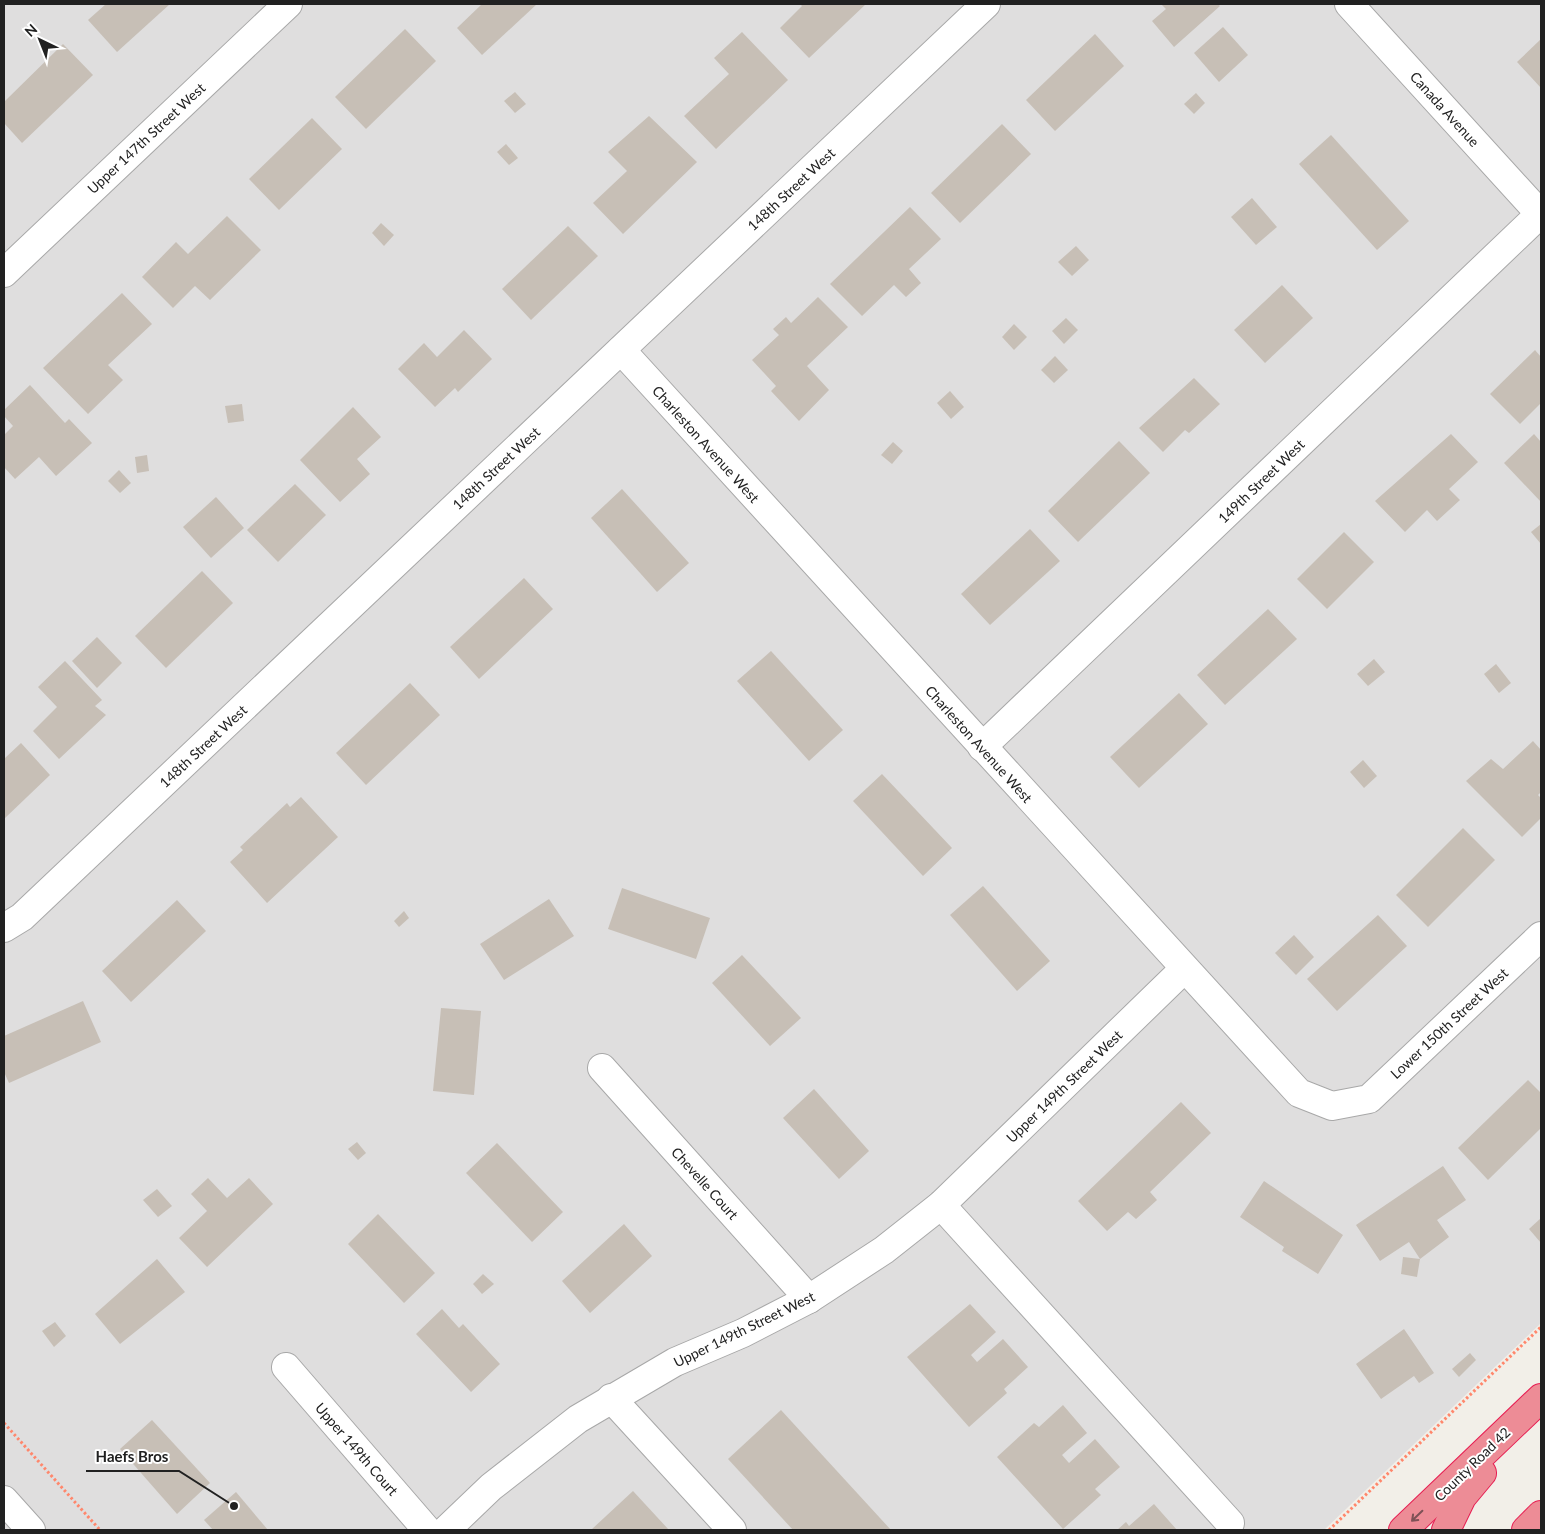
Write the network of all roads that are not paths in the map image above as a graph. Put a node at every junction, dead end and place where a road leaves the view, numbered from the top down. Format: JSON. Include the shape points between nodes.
{"nodes":[{"id":1,"x":288,"y":4,"type":"edge"},
{"id":2,"x":986,"y":4,"type":"edge"},
{"id":3,"x":1349,"y":4,"type":"edge"},
{"id":4,"x":1541,"y":215,"type":"edge"},
{"id":5,"x":4,"y":273,"type":"edge"},
{"id":6,"x":621,"y":350,"type":"junction"},
{"id":7,"x":982,"y":747,"type":"junction"},
{"id":8,"x":4,"y":928,"type":"edge"},
{"id":9,"x":1541,"y":936,"type":"edge"},
{"id":10,"x":1184,"y":969,"type":"junction"},
{"id":11,"x":602,"y":1068,"type":"dead end"},
{"id":12,"x":1354,"y":1102,"type":"joint"},
{"id":13,"x":941,"y":1205,"type":"junction"},
{"id":14,"x":809,"y":1299,"type":"junction"},
{"id":15,"x":286,"y":1367,"type":"dead end"},
{"id":16,"x":611,"y":1398,"type":"junction"},
{"id":17,"x":1541,"y":1398,"type":"edge"},
{"id":18,"x":1541,"y":1414,"type":"edge"},
{"id":19,"x":4,"y":1500,"type":"edge"},
{"id":20,"x":1541,"y":1515,"type":"edge"},
{"id":21,"x":1230,"y":1523,"type":"dead end"},
{"id":22,"x":31,"y":1530,"type":"edge"},
{"id":23,"x":427,"y":1530,"type":"edge"},
{"id":24,"x":446,"y":1530,"type":"edge"},
{"id":25,"x":732,"y":1530,"type":"edge"},
{"id":26,"x":1403,"y":1530,"type":"edge"},
{"id":27,"x":1446,"y":1530,"type":"edge"},
{"id":28,"x":1526,"y":1530,"type":"edge"}],
"edges":[{"from":1,"to":5,"type":"street","name":"Upper 147th Street West"},
{"from":2,"to":6,"type":"street","name":"148th Street West"},
{"from":3,"to":4,"type":"street","name":"Canada Avenue"},
{"from":4,"to":7,"type":"street","name":"149th Street West"},
{"from":6,"to":7,"type":"street","name":"Charleston Avenue West"},
{"from":6,"to":8,"type":"street","name":"148th Street West","via":[[22,917]]},
{"from":7,"to":10,"type":"street","name":"Charleston Avenue West"},
{"from":9,"to":12,"type":"street","name":"Lower 150th Street West","via":[[1369,1099]]},
{"from":10,"to":12,"type":"street","name":"Charleston Avenue West","via":[[1299,1093],[1332,1106]]},
{"from":10,"to":13,"type":"street","name":"Upper 149th Street West"},
{"from":11,"to":14,"type":"street","name":"Chevelle Court"},
{"from":13,"to":14,"type":"street","name":"Upper 149th Street West","via":[[884,1250]]},
{"from":13,"to":21,"type":"street"},
{"from":14,"to":16,"type":"street","name":"Upper 149th Street West","via":[[676,1362]]},
{"from":15,"to":23,"type":"street","name":"Upper 149th Court"},
{"from":16,"to":24,"type":"street","name":"Upper 149th Street West","via":[[532,1453]]},
{"from":16,"to":25,"type":"street"},
{"from":17,"to":26,"type":"highway","name":"County Road 42","one_way":true},
{"from":18,"to":27,"type":"highway","via":[[1462,1497]]},
{"from":19,"to":22,"type":"street"},
{"from":20,"to":28,"type":"highway"}]}
